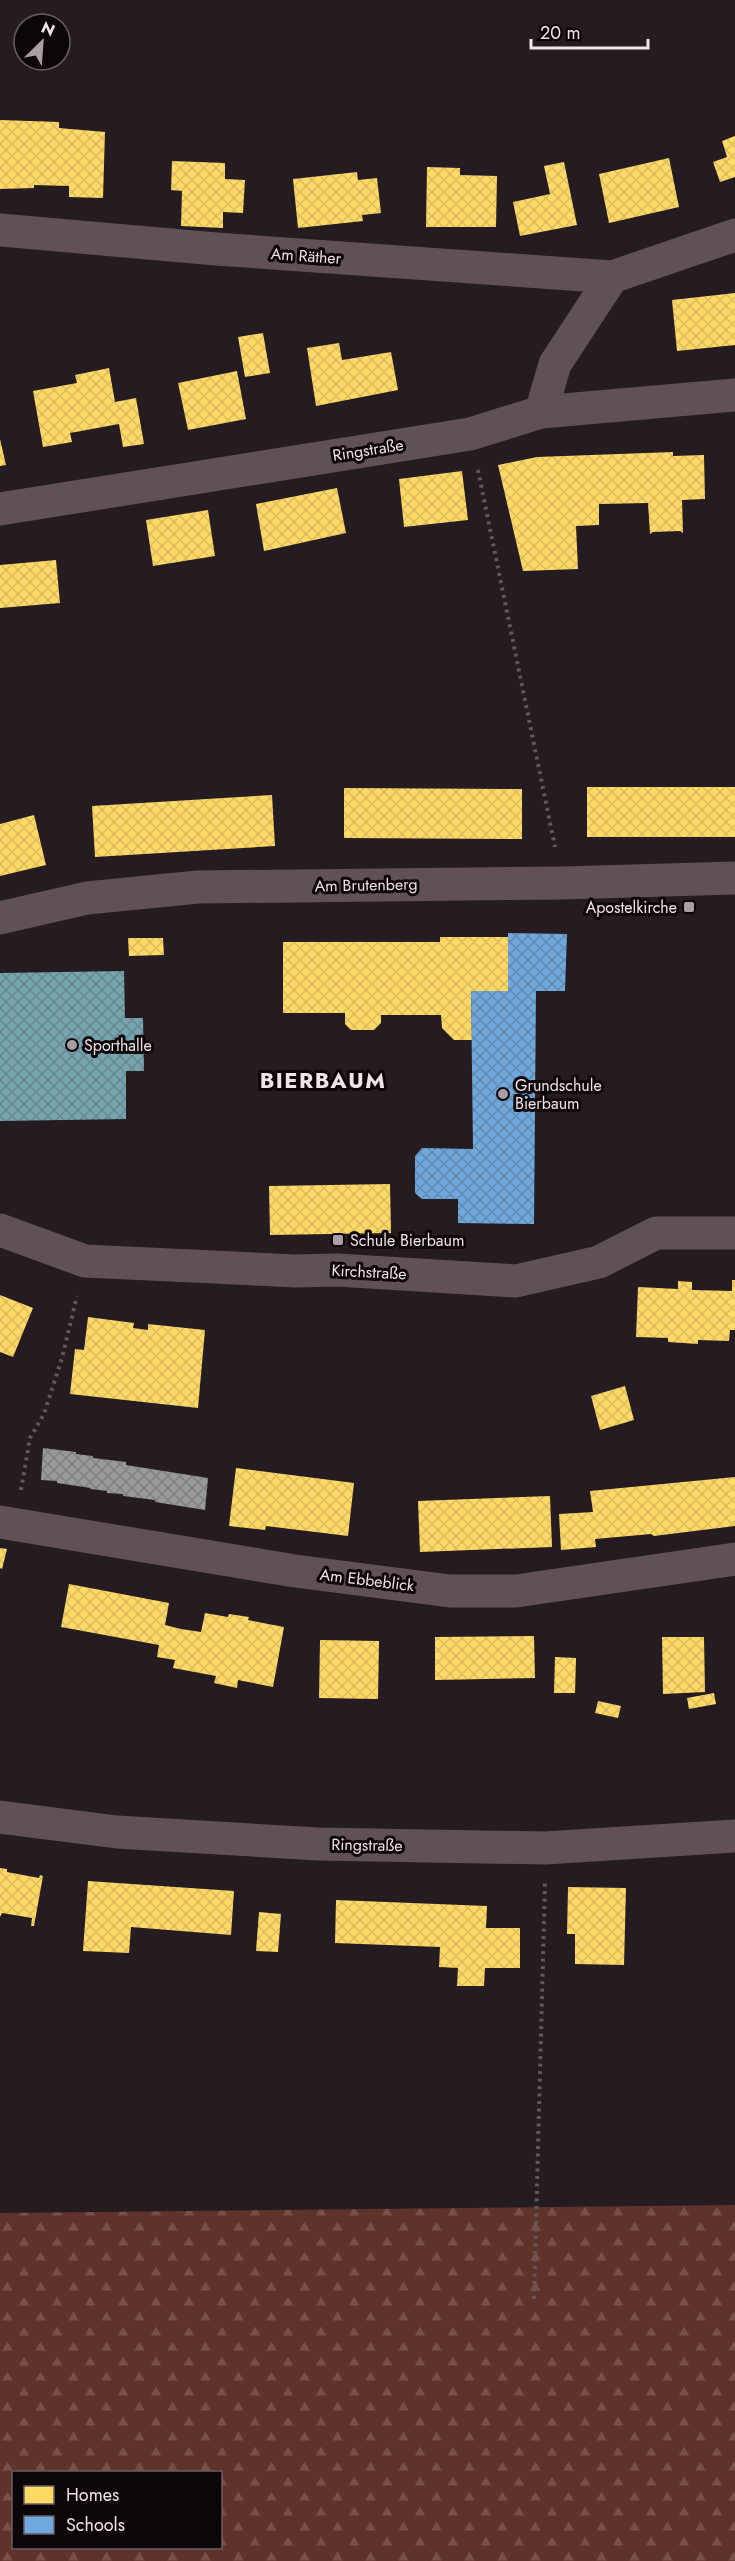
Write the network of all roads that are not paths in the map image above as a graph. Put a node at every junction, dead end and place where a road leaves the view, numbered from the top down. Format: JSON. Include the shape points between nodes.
{"nodes":[{"id":1,"x":0,"y":230,"type":"edge"},
{"id":2,"x":735,"y":235,"type":"edge"},
{"id":3,"x":612,"y":277,"type":"junction"},
{"id":4,"x":735,"y":395,"type":"edge"},
{"id":5,"x":541,"y":412,"type":"junction"},
{"id":6,"x":0,"y":509,"type":"edge"},
{"id":7,"x":735,"y":878,"type":"edge"},
{"id":8,"x":0,"y":918,"type":"edge"},
{"id":9,"x":0,"y":1230,"type":"edge"},
{"id":10,"x":735,"y":1233,"type":"edge"},
{"id":11,"x":7,"y":1524,"type":"edge"},
{"id":12,"x":735,"y":1558,"type":"edge"},
{"id":13,"x":0,"y":1818,"type":"edge"},
{"id":14,"x":735,"y":1836,"type":"edge"}],
"edges":[{"from":1,"to":3,"type":"street","name":"Am Räther"},
{"from":2,"to":3,"type":"street","name":"Am Räther"},
{"from":3,"to":5,"type":"street","via":[[555,364]]},
{"from":4,"to":5,"type":"street","name":"Ringstraße"},
{"from":5,"to":6,"type":"street","name":"Ringstraße","via":[[470,434]]},
{"from":7,"to":8,"type":"street","name":"Am Brutenberg","via":[[198,887],[87,898]]},
{"from":9,"to":10,"type":"street","name":"Kirchstraße","via":[[85,1261],[516,1281],[599,1262],[656,1233]]},
{"from":11,"to":12,"type":"street","name":"Am Ebbeblick","via":[[295,1571],[450,1591],[516,1591]]},
{"from":13,"to":14,"type":"street","name":"Ringstraße","via":[[117,1832],[318,1844],[545,1848]]}]}
